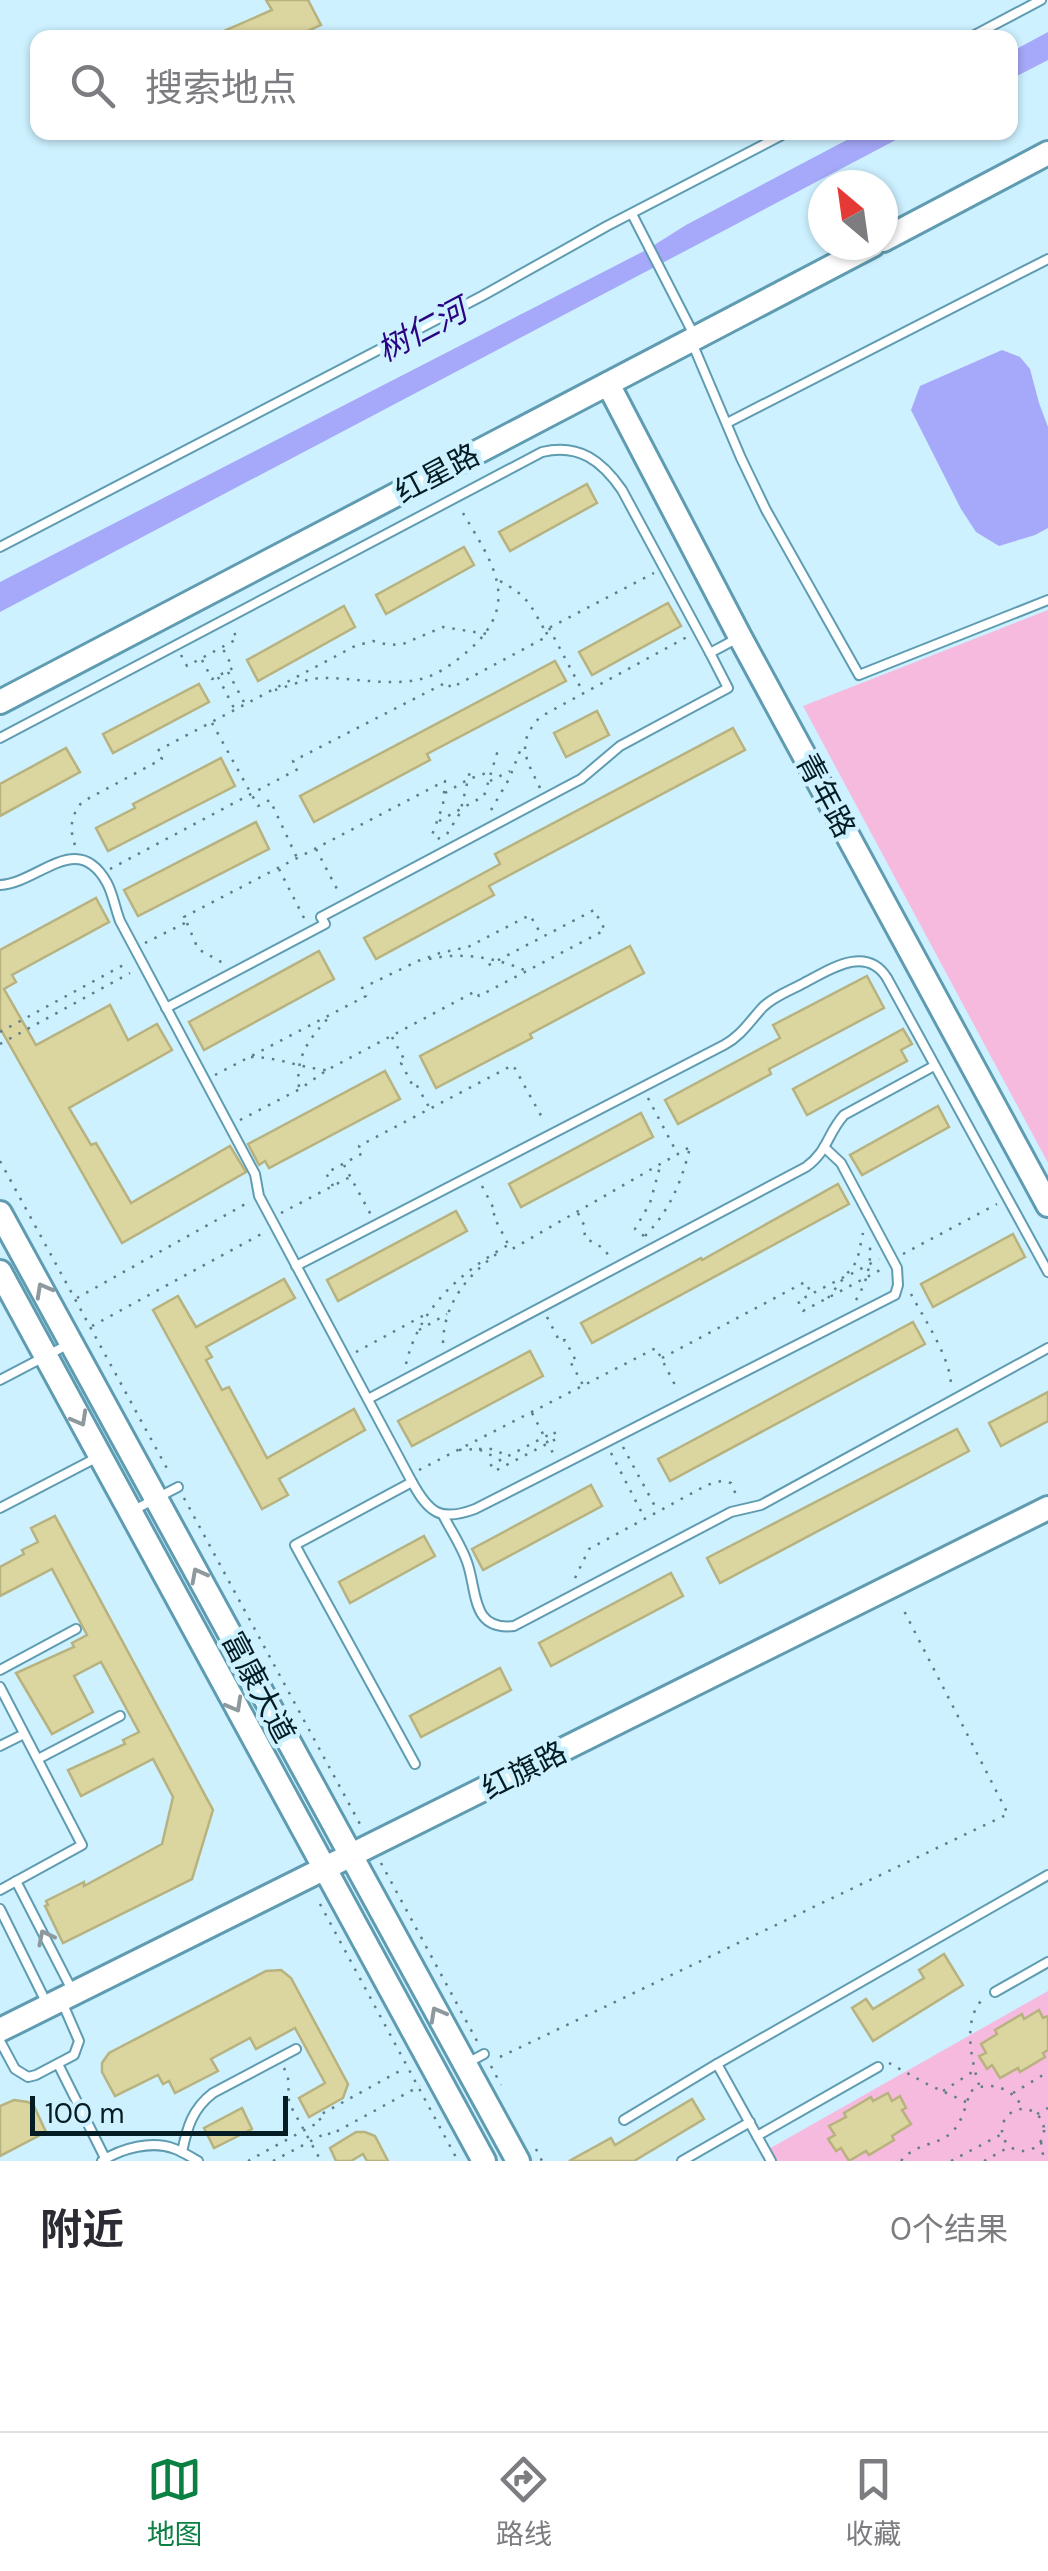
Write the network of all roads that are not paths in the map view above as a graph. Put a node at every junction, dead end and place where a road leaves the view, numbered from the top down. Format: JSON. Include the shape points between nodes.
{"nodes":[{"id":1,"x":1041,"y":0,"type":"edge"},
{"id":2,"x":984,"y":30,"type":"edge"},
{"id":3,"x":773,"y":140,"type":"edge"},
{"id":4,"x":1048,"y":153,"type":"edge"},
{"id":5,"x":632,"y":214,"type":"junction"},
{"id":6,"x":898,"y":232,"type":"edge"},
{"id":7,"x":1048,"y":259,"type":"edge"},
{"id":8,"x":845,"y":260,"type":"edge"},
{"id":9,"x":693,"y":340,"type":"junction"},
{"id":10,"x":608,"y":384,"type":"junction"},
{"id":11,"x":727,"y":422,"type":"junction"},
{"id":12,"x":0,"y":547,"type":"edge"},
{"id":13,"x":1048,"y":600,"type":"edge"},
{"id":14,"x":740,"y":636,"type":"junction"},
{"id":15,"x":710,"y":653,"type":"junction"},
{"id":16,"x":0,"y":702,"type":"edge"},
{"id":17,"x":0,"y":738,"type":"edge"},
{"id":18,"x":0,"y":886,"type":"edge"},
{"id":19,"x":166,"y":1008,"type":"junction"},
{"id":20,"x":934,"y":1066,"type":"junction"},
{"id":21,"x":824,"y":1147,"type":"junction"},
{"id":22,"x":1048,"y":1205,"type":"edge"},
{"id":23,"x":0,"y":1212,"type":"edge"},
{"id":24,"x":296,"y":1266,"type":"junction"},
{"id":25,"x":0,"y":1272,"type":"edge"},
{"id":26,"x":1048,"y":1272,"type":"edge"},
{"id":27,"x":72,"y":1342,"type":"junction"},
{"id":28,"x":1048,"y":1348,"type":"edge"},
{"id":29,"x":46,"y":1356,"type":"junction"},
{"id":30,"x":0,"y":1380,"type":"edge"},
{"id":31,"x":368,"y":1400,"type":"junction"},
{"id":32,"x":100,"y":1456,"type":"junction"},
{"id":33,"x":411,"y":1478,"type":"junction"},
{"id":34,"x":167,"y":1493,"type":"junction"},
{"id":35,"x":0,"y":1508,"type":"edge"},
{"id":36,"x":1048,"y":1508,"type":"edge"},
{"id":37,"x":130,"y":1512,"type":"junction"},
{"id":38,"x":444,"y":1515,"type":"junction"},
{"id":39,"x":76,"y":1629,"type":"dead end"},
{"id":40,"x":0,"y":1670,"type":"edge"},
{"id":41,"x":0,"y":1687,"type":"edge"},
{"id":42,"x":120,"y":1716,"type":"dead end"},
{"id":43,"x":24,"y":1734,"type":"junction"},
{"id":44,"x":0,"y":1746,"type":"edge"},
{"id":45,"x":38,"y":1759,"type":"junction"},
{"id":46,"x":415,"y":1764,"type":"dead end"},
{"id":47,"x":361,"y":1851,"type":"junction"},
{"id":48,"x":324,"y":1868,"type":"junction"},
{"id":49,"x":1048,"y":1875,"type":"edge"},
{"id":50,"x":16,"y":1881,"type":"junction"},
{"id":51,"x":0,"y":1890,"type":"edge"},
{"id":52,"x":0,"y":1910,"type":"edge"},
{"id":53,"x":1048,"y":1962,"type":"edge"},
{"id":54,"x":994,"y":1992,"type":"road end"},
{"id":55,"x":61,"y":2000,"type":"junction"},
{"id":56,"x":0,"y":2030,"type":"edge"},
{"id":57,"x":0,"y":2042,"type":"edge"},
{"id":58,"x":296,"y":2050,"type":"dead end"},
{"id":59,"x":58,"y":2064,"type":"junction"},
{"id":60,"x":717,"y":2064,"type":"junction"},
{"id":61,"x":878,"y":2067,"type":"road end"},
{"id":62,"x":624,"y":2120,"type":"dead end"},
{"id":63,"x":750,"y":2122,"type":"junction"},
{"id":64,"x":757,"y":2136,"type":"junction"},
{"id":65,"x":182,"y":2152,"type":"junction"},
{"id":66,"x":526,"y":2153,"type":"edge"},
{"id":67,"x":103,"y":2160,"type":"edge"},
{"id":68,"x":198,"y":2161,"type":"edge"},
{"id":69,"x":484,"y":2161,"type":"edge"},
{"id":70,"x":682,"y":2161,"type":"edge"},
{"id":71,"x":771,"y":2161,"type":"edge"}],
"edges":[{"from":1,"to":2,"type":"lane"},
{"from":3,"to":5,"type":"lane"},
{"from":4,"to":6,"type":"street"},
{"from":5,"to":9,"type":"lane"},
{"from":5,"to":12,"type":"lane"},
{"from":7,"to":11,"type":"lane"},
{"from":8,"to":9,"type":"street","name":"红星路"},
{"from":9,"to":10,"type":"street","name":"红星路"},
{"from":9,"to":11,"type":"lane"},
{"from":10,"to":14,"type":"street","name":"青年路"},
{"from":10,"to":16,"type":"street","name":"红星路"},
{"from":11,"to":13,"type":"lane","via":[[766,510],[859,675]]},
{"from":14,"to":15,"type":"lane"},
{"from":14,"to":22,"type":"street","name":"青年路"},
{"from":15,"to":17,"type":"lane","via":[[609,472],[580,453],[558,449]]},
{"from":15,"to":19,"type":"lane","via":[[728,688],[620,746],[581,780]]},
{"from":18,"to":19,"type":"lane","via":[[63,859],[98,869]]},
{"from":19,"to":24,"type":"lane"},
{"from":20,"to":21,"type":"lane","via":[[844,1116]]},
{"from":20,"to":24,"type":"lane","via":[[881,968],[844,962],[775,998],[734,1040]]},
{"from":20,"to":26,"type":"lane"},
{"from":21,"to":31,"type":"lane","via":[[806,1167]]},
{"from":21,"to":38,"type":"lane","via":[[842,1162],[893,1261],[895,1296],[475,1510]]},
{"from":27,"to":23,"type":"street","name":"富康大道","one_way":true},
{"from":24,"to":31,"type":"lane"},
{"from":25,"to":29,"type":"street","name":"富康大道"},
{"from":27,"to":29,"type":"lane"},
{"from":27,"to":34,"type":"street","name":"富康大道"},
{"from":28,"to":38,"type":"lane","via":[[761,1505],[738,1510],[514,1626],[492,1624],[478,1608],[468,1565]]},
{"from":29,"to":30,"type":"lane"},
{"from":29,"to":32,"type":"street","name":"富康大道","one_way":true},
{"from":31,"to":33,"type":"lane"},
{"from":32,"to":35,"type":"lane"},
{"from":32,"to":37,"type":"street","name":"富康大道"},
{"from":33,"to":38,"type":"lane","via":[[423,1502]]},
{"from":33,"to":46,"type":"lane","via":[[295,1545]]},
{"from":34,"to":37,"type":"lane"},
{"from":47,"to":34,"type":"street","name":"富康大道","one_way":true},
{"from":36,"to":47,"type":"street","name":"红旗路"},
{"from":37,"to":48,"type":"street","name":"富康大道","one_way":true},
{"from":39,"to":40,"type":"lane"},
{"from":41,"to":43,"type":"lane"},
{"from":42,"to":45,"type":"lane"},
{"from":43,"to":44,"type":"lane"},
{"from":43,"to":45,"type":"lane"},
{"from":45,"to":50,"type":"lane","via":[[82,1844]]},
{"from":47,"to":48,"type":"street","name":"红旗路"},
{"from":66,"to":47,"type":"street","name":"富康大道","one_way":true},
{"from":48,"to":55,"type":"street","name":"红旗路"},
{"from":48,"to":69,"type":"street","name":"富康大道"},
{"from":49,"to":60,"type":"lane"},
{"from":50,"to":51,"type":"lane"},
{"from":55,"to":50,"type":"lane","one_way":true},
{"from":52,"to":55,"type":"lane"},
{"from":53,"to":54,"type":"lane"},
{"from":55,"to":56,"type":"street","name":"红旗路"},
{"from":55,"to":59,"type":"lane","via":[[78,2041],[74,2055]]},
{"from":57,"to":59,"type":"lane","via":[[15,2069],[28,2077]]},
{"from":58,"to":65,"type":"lane","via":[[212,2093],[193,2114]]},
{"from":59,"to":67,"type":"lane"},
{"from":60,"to":62,"type":"lane"},
{"from":60,"to":63,"type":"lane"},
{"from":61,"to":64,"type":"lane"},
{"from":63,"to":64,"type":"lane"},
{"from":63,"to":70,"type":"lane"},
{"from":64,"to":71,"type":"lane"},
{"from":65,"to":67,"type":"lane","via":[[143,2146]]},
{"from":65,"to":68,"type":"lane"}]}
